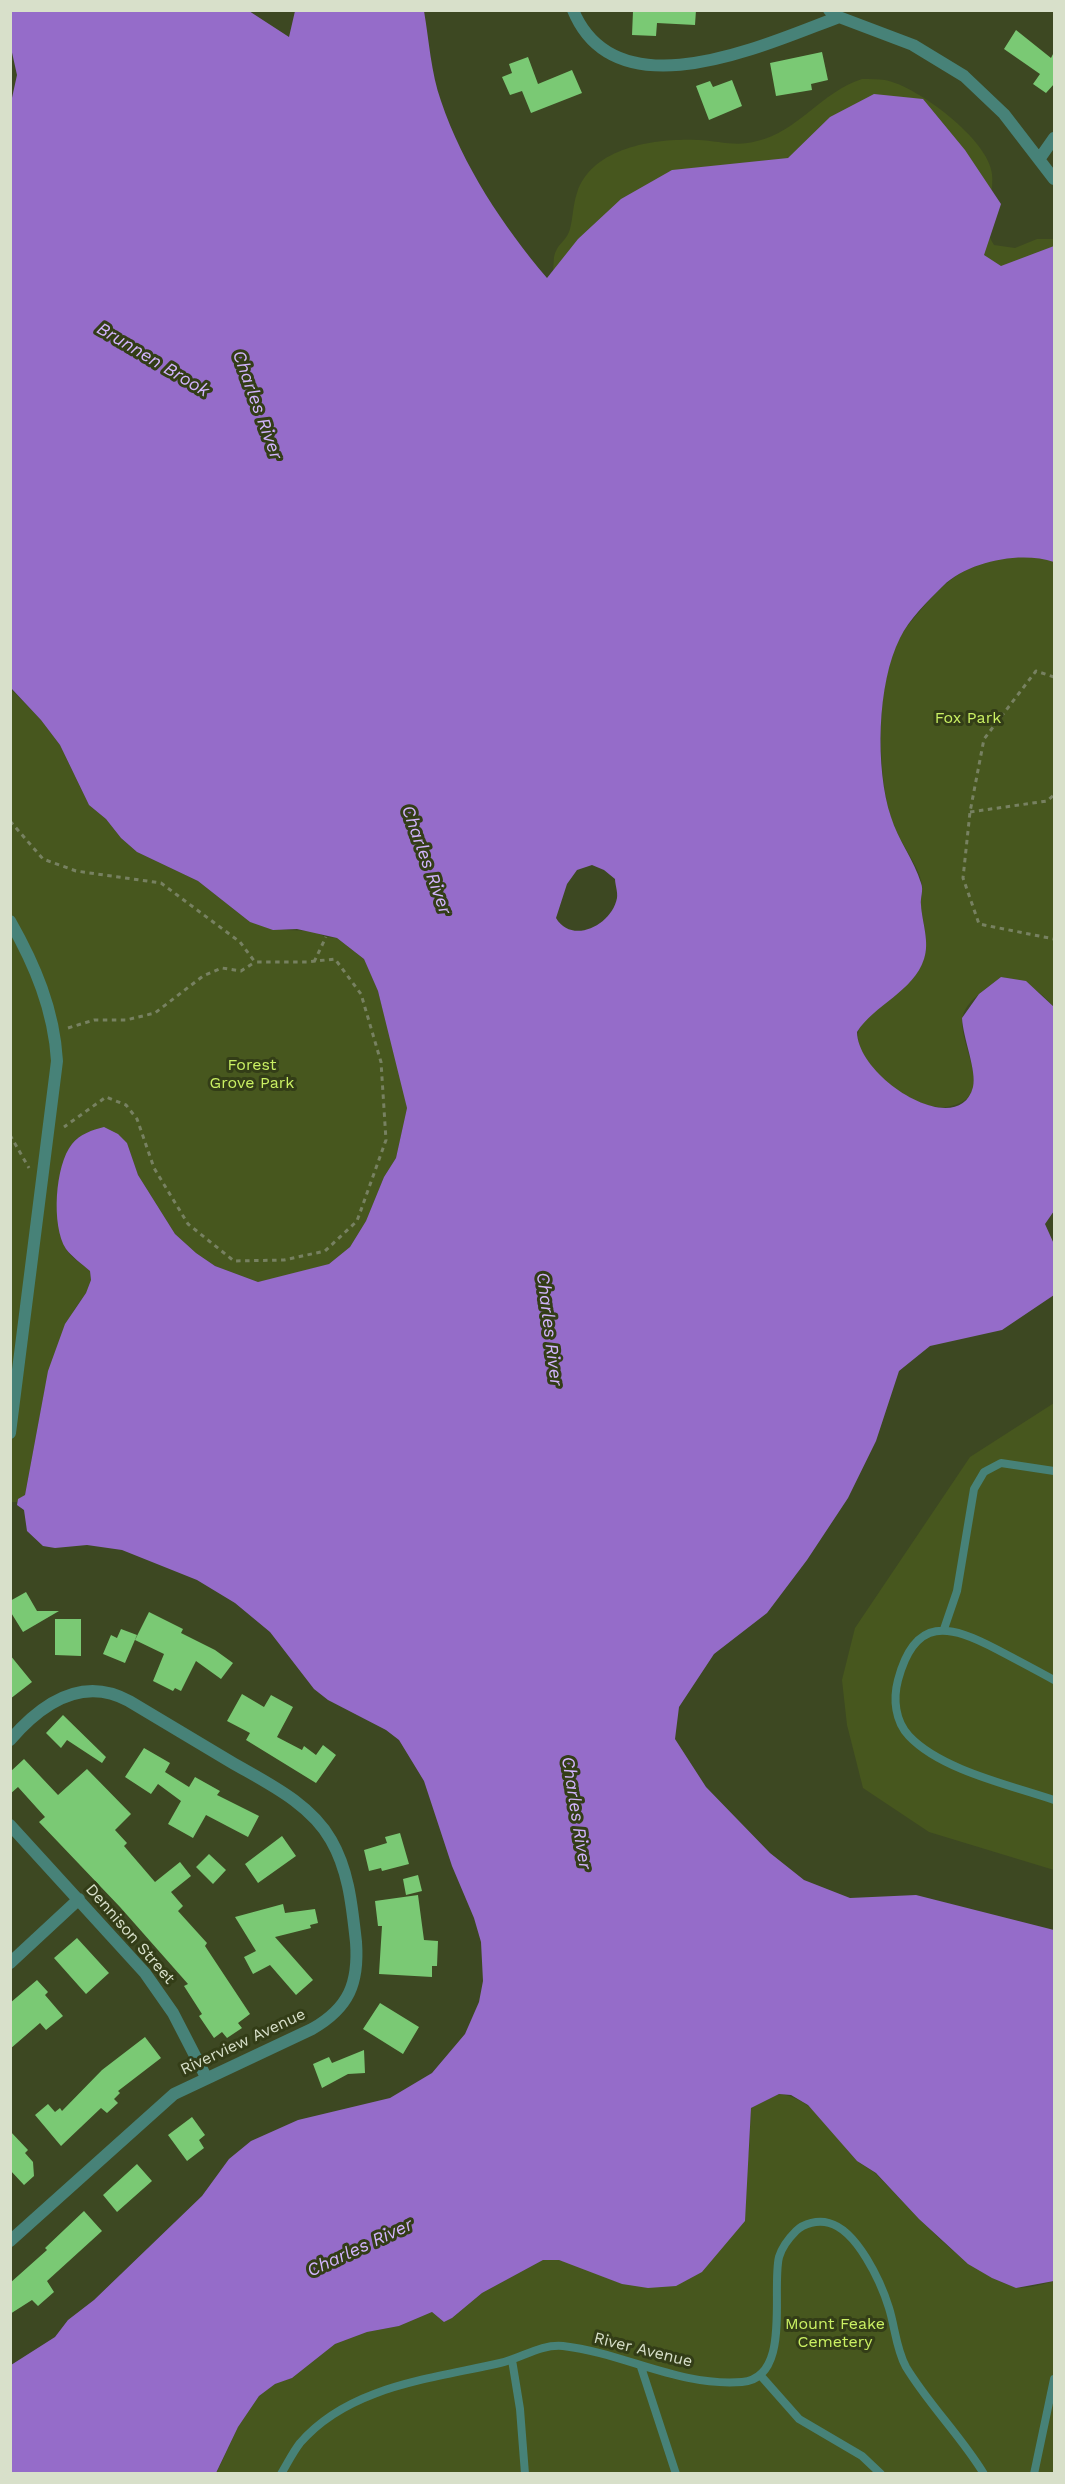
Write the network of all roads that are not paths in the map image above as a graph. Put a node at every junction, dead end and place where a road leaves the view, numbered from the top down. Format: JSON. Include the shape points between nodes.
{"nodes":[{"id":1,"x":573,"y":10,"type":"edge"},
{"id":2,"x":834,"y":14,"type":"edge"},
{"id":3,"x":1054,"y":138,"type":"edge"},
{"id":4,"x":1040,"y":158,"type":"junction"},
{"id":5,"x":1054,"y":179,"type":"edge"},
{"id":6,"x":10,"y":921,"type":"edge"},
{"id":7,"x":10,"y":1433,"type":"edge"},
{"id":8,"x":1054,"y":1471,"type":"edge"},
{"id":9,"x":944,"y":1629,"type":"junction"},
{"id":10,"x":1054,"y":1680,"type":"edge"},
{"id":11,"x":10,"y":1740,"type":"edge"},
{"id":12,"x":1054,"y":1800,"type":"edge"},
{"id":13,"x":10,"y":1825,"type":"edge"},
{"id":14,"x":79,"y":1899,"type":"junction"},
{"id":15,"x":10,"y":1963,"type":"edge"},
{"id":16,"x":206,"y":2077,"type":"junction"},
{"id":17,"x":10,"y":2241,"type":"edge"},
{"id":18,"x":512,"y":2360,"type":"junction"},
{"id":19,"x":641,"y":2367,"type":"junction"},
{"id":20,"x":761,"y":2376,"type":"junction"},
{"id":21,"x":1054,"y":2379,"type":"edge"},
{"id":22,"x":281,"y":2474,"type":"edge"},
{"id":23,"x":525,"y":2474,"type":"edge"},
{"id":24,"x":676,"y":2474,"type":"edge"},
{"id":25,"x":881,"y":2474,"type":"edge"},
{"id":26,"x":984,"y":2474,"type":"edge"},
{"id":27,"x":1034,"y":2474,"type":"edge"}],
"edges":[{"from":1,"to":2,"type":"street","via":[[588,36],[608,53],[633,63],[660,66],[722,58]]},
{"from":2,"to":4,"type":"street","via":[[913,45],[964,76],[1004,114]]},
{"from":3,"to":4,"type":"street"},
{"from":4,"to":5,"type":"street"},
{"from":6,"to":7,"type":"street","via":[[43,987],[55,1033],[57,1061]]},
{"from":8,"to":9,"type":"lane","via":[[1001,1464],[992,1466],[978,1480],[957,1591]]},
{"from":9,"to":10,"type":"lane","via":[[974,1637]]},
{"from":9,"to":12,"type":"lane","via":[[920,1637],[903,1663],[896,1696],[902,1728],[921,1747],[959,1767]]},
{"from":11,"to":16,"type":"street","name":"Riverview Avenue","via":[[37,1712],[62,1697],[90,1691],[114,1694],[291,1798],[332,1840],[352,1907],[357,1967],[350,1993],[322,2023]]},
{"from":13,"to":14,"type":"street","name":"Dennison Street"},
{"from":14,"to":15,"type":"street"},
{"from":14,"to":16,"type":"street","name":"Dennison Street","via":[[155,1986]]},
{"from":16,"to":17,"type":"street","name":"Riverview Avenue","via":[[155,2109]]},
{"from":18,"to":19,"type":"lane","name":"River Avenue","via":[[545,2346],[562,2346]]},
{"from":18,"to":22,"type":"lane","name":"River Avenue","via":[[398,2386],[359,2400],[313,2430],[298,2445]]},
{"from":18,"to":23,"type":"lane"},
{"from":19,"to":20,"type":"lane","name":"River Avenue","via":[[726,2383]]},
{"from":19,"to":24,"type":"lane"},
{"from":20,"to":25,"type":"lane","via":[[799,2419],[862,2456]]},
{"from":20,"to":26,"type":"lane","via":[[775,2350],[780,2254],[800,2227],[815,2222],[831,2223],[849,2234],[864,2253],[889,2307],[904,2364]]},
{"from":21,"to":27,"type":"lane"}]}
